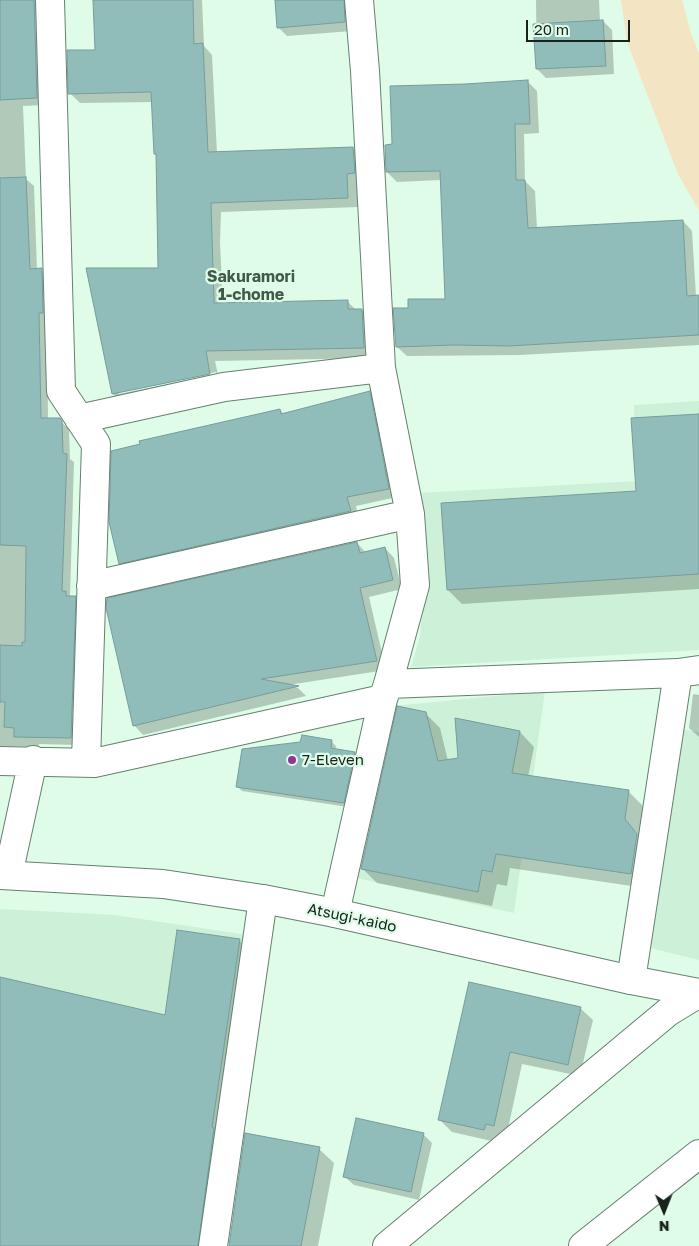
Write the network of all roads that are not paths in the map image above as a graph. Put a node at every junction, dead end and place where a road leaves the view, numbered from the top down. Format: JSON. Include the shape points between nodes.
{"nodes":[{"id":1,"x":50,"y":0,"type":"edge"},
{"id":2,"x":359,"y":0,"type":"edge"},
{"id":3,"x":381,"y":368,"type":"junction"},
{"id":4,"x":79,"y":419,"type":"junction"},
{"id":5,"x":410,"y":514,"type":"junction"},
{"id":6,"x":91,"y":586,"type":"junction"},
{"id":7,"x":688,"y":672,"type":"edge"},
{"id":8,"x":386,"y":692,"type":"junction"},
{"id":9,"x":0,"y":760,"type":"edge"},
{"id":10,"x":33,"y":760,"type":"junction"},
{"id":11,"x":86,"y":762,"type":"junction"},
{"id":12,"x":4,"y":875,"type":"edge"},
{"id":13,"x":263,"y":899,"type":"junction"},
{"id":14,"x":335,"y":913,"type":"junction"},
{"id":15,"x":631,"y":980,"type":"junction"},
{"id":16,"x":699,"y":993,"type":"edge"},
{"id":17,"x":699,"y":1154,"type":"edge"},
{"id":18,"x":213,"y":1246,"type":"edge"},
{"id":19,"x":387,"y":1246,"type":"edge"},
{"id":20,"x":583,"y":1246,"type":"edge"}],
"edges":[{"from":1,"to":4,"type":"main road","via":[[61,391]]},
{"from":2,"to":3,"type":"main road","via":[[366,71]]},
{"from":3,"to":4,"type":"main road","via":[[224,387]]},
{"from":3,"to":5,"type":"main road"},
{"from":4,"to":6,"type":"main road","via":[[96,444]]},
{"from":5,"to":6,"type":"main road"},
{"from":5,"to":8,"type":"main road","via":[[415,585]]},
{"from":6,"to":11,"type":"main road"},
{"from":7,"to":8,"type":"main road"},
{"from":7,"to":15,"type":"main road"},
{"from":8,"to":11,"type":"main road","via":[[94,763]]},
{"from":8,"to":14,"type":"main road"},
{"from":9,"to":10,"type":"main road"},
{"from":10,"to":11,"type":"main road"},
{"from":10,"to":12,"type":"main road"},
{"from":12,"to":13,"type":"main road","name":"Atsugi-kaido","via":[[163,884]]},
{"from":13,"to":14,"type":"main road","name":"Atsugi-kaido"},
{"from":13,"to":18,"type":"main road"},
{"from":14,"to":15,"type":"main road","name":"Atsugi-kaido"},
{"from":15,"to":16,"type":"main road","name":"Atsugi-kaido"},
{"from":16,"to":19,"type":"main road","via":[[668,1012]]},
{"from":17,"to":20,"type":"main road"}]}
